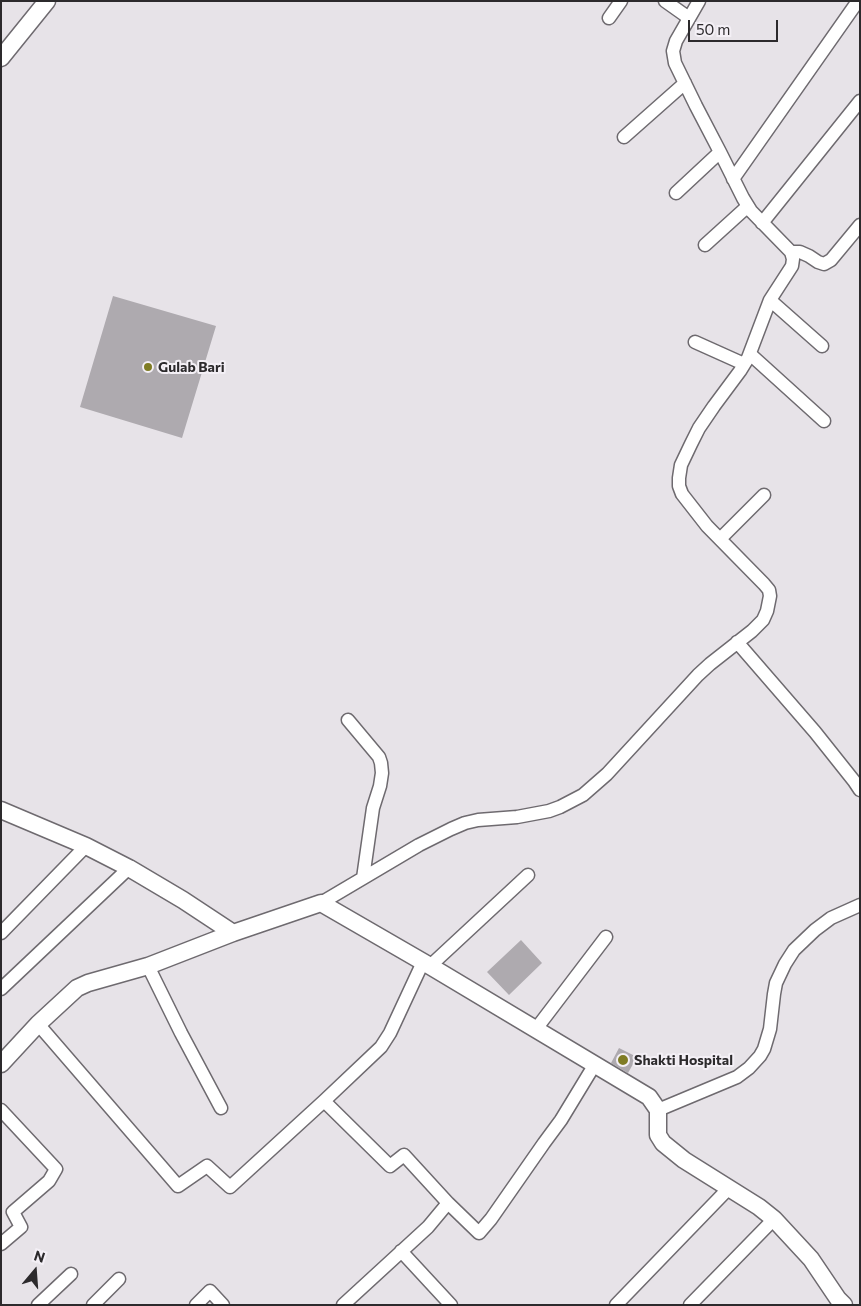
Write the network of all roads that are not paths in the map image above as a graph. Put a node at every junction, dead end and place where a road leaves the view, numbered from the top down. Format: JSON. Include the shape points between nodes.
{"nodes":[{"id":1,"x":47,"y":1,"type":"edge"},
{"id":2,"x":621,"y":1,"type":"edge"},
{"id":3,"x":665,"y":1,"type":"edge"},
{"id":4,"x":700,"y":1,"type":"edge"},
{"id":5,"x":858,"y":1,"type":"edge"},
{"id":6,"x":610,"y":18,"type":"dead end"},
{"id":7,"x":689,"y":18,"type":"junction"},
{"id":8,"x":1,"y":58,"type":"edge"},
{"id":9,"x":685,"y":83,"type":"junction"},
{"id":10,"x":860,"y":101,"type":"edge"},
{"id":11,"x":624,"y":137,"type":"dead end"},
{"id":12,"x":720,"y":152,"type":"junction"},
{"id":13,"x":733,"y":179,"type":"junction"},
{"id":14,"x":676,"y":193,"type":"dead end"},
{"id":15,"x":748,"y":206,"type":"junction"},
{"id":16,"x":762,"y":223,"type":"junction"},
{"id":17,"x":860,"y":225,"type":"edge"},
{"id":18,"x":705,"y":245,"type":"dead end"},
{"id":19,"x":791,"y":252,"type":"junction"},
{"id":20,"x":770,"y":300,"type":"junction"},
{"id":21,"x":695,"y":342,"type":"dead end"},
{"id":22,"x":822,"y":346,"type":"dead end"},
{"id":23,"x":747,"y":359,"type":"junction"},
{"id":24,"x":824,"y":422,"type":"dead end"},
{"id":25,"x":764,"y":495,"type":"dead end"},
{"id":26,"x":720,"y":539,"type":"junction"},
{"id":27,"x":737,"y":642,"type":"junction"},
{"id":28,"x":348,"y":720,"type":"dead end"},
{"id":29,"x":860,"y":790,"type":"edge"},
{"id":30,"x":1,"y":810,"type":"edge"},
{"id":31,"x":86,"y":846,"type":"junction"},
{"id":32,"x":129,"y":868,"type":"junction"},
{"id":33,"x":528,"y":875,"type":"dead end"},
{"id":34,"x":363,"y":878,"type":"junction"},
{"id":35,"x":321,"y":903,"type":"junction"},
{"id":36,"x":860,"y":905,"type":"edge"},
{"id":37,"x":1,"y":933,"type":"edge"},
{"id":38,"x":233,"y":933,"type":"junction"},
{"id":39,"x":606,"y":937,"type":"dead end"},
{"id":40,"x":426,"y":964,"type":"junction"},
{"id":41,"x":148,"y":966,"type":"junction"},
{"id":42,"x":1,"y":989,"type":"edge"},
{"id":43,"x":38,"y":1024,"type":"junction"},
{"id":44,"x":536,"y":1029,"type":"junction"},
{"id":45,"x":1,"y":1064,"type":"edge"},
{"id":46,"x":595,"y":1064,"type":"junction"},
{"id":47,"x":324,"y":1101,"type":"junction"},
{"id":48,"x":221,"y":1108,"type":"dead end"},
{"id":49,"x":1,"y":1110,"type":"edge"},
{"id":50,"x":658,"y":1110,"type":"junction"},
{"id":51,"x":729,"y":1188,"type":"junction"},
{"id":52,"x":448,"y":1202,"type":"junction"},
{"id":53,"x":774,"y":1219,"type":"junction"},
{"id":54,"x":1,"y":1244,"type":"edge"},
{"id":55,"x":401,"y":1251,"type":"junction"},
{"id":56,"x":71,"y":1274,"type":"dead end"},
{"id":57,"x":119,"y":1279,"type":"dead end"},
{"id":58,"x":38,"y":1305,"type":"edge"},
{"id":59,"x":93,"y":1305,"type":"edge"},
{"id":60,"x":196,"y":1305,"type":"edge"},
{"id":61,"x":224,"y":1305,"type":"edge"},
{"id":62,"x":342,"y":1305,"type":"edge"},
{"id":63,"x":451,"y":1305,"type":"edge"},
{"id":64,"x":616,"y":1305,"type":"edge"},
{"id":65,"x":690,"y":1305,"type":"edge"},
{"id":66,"x":844,"y":1305,"type":"edge"}],
"edges":[{"from":1,"to":8,"type":"street"},
{"from":2,"to":6,"type":"street"},
{"from":3,"to":7,"type":"street"},
{"from":4,"to":7,"type":"street"},
{"from":5,"to":13,"type":"street"},
{"from":7,"to":9,"type":"street","via":[[673,51]]},
{"from":9,"to":11,"type":"street"},
{"from":9,"to":12,"type":"street"},
{"from":10,"to":16,"type":"street"},
{"from":12,"to":13,"type":"street"},
{"from":12,"to":14,"type":"street"},
{"from":13,"to":15,"type":"street"},
{"from":15,"to":16,"type":"street"},
{"from":15,"to":18,"type":"street"},
{"from":16,"to":19,"type":"street"},
{"from":17,"to":19,"type":"street","via":[[824,264],[800,252]]},
{"from":19,"to":20,"type":"street","via":[[792,266]]},
{"from":20,"to":22,"type":"street"},
{"from":20,"to":23,"type":"street"},
{"from":21,"to":23,"type":"street"},
{"from":23,"to":24,"type":"street"},
{"from":23,"to":26,"type":"street","via":[[699,428],[681,465],[679,478],[682,494]]},
{"from":25,"to":26,"type":"street"},
{"from":26,"to":27,"type":"street","via":[[764,584],[770,596],[763,620]]},
{"from":27,"to":29,"type":"street"},
{"from":27,"to":34,"type":"street","via":[[698,675],[607,774],[583,794],[548,811],[465,823]]},
{"from":28,"to":34,"type":"street","via":[[374,750],[382,773],[371,815]]},
{"from":30,"to":31,"type":"street"},
{"from":31,"to":32,"type":"street"},
{"from":31,"to":37,"type":"street"},
{"from":32,"to":38,"type":"street"},
{"from":32,"to":42,"type":"street"},
{"from":33,"to":40,"type":"street"},
{"from":34,"to":35,"type":"street"},
{"from":35,"to":38,"type":"street"},
{"from":35,"to":40,"type":"street"},
{"from":36,"to":50,"type":"street","via":[[831,918],[790,956],[775,989],[764,1049],[749,1068],[738,1077]]},
{"from":38,"to":41,"type":"street"},
{"from":39,"to":44,"type":"street"},
{"from":40,"to":44,"type":"street"},
{"from":40,"to":47,"type":"street","via":[[381,1047]]},
{"from":41,"to":43,"type":"street","via":[[77,988]]},
{"from":41,"to":48,"type":"street"},
{"from":43,"to":45,"type":"street"},
{"from":43,"to":47,"type":"street","via":[[178,1186],[207,1166],[230,1187]]},
{"from":44,"to":46,"type":"street"},
{"from":46,"to":50,"type":"street","via":[[649,1097]]},
{"from":46,"to":52,"type":"street","via":[[562,1120],[479,1233]]},
{"from":47,"to":52,"type":"street","via":[[390,1166],[404,1155]]},
{"from":49,"to":54,"type":"street","via":[[56,1169],[49,1181],[13,1212],[21,1227]]},
{"from":50,"to":51,"type":"street","via":[[658,1135],[663,1143]]},
{"from":51,"to":53,"type":"street"},
{"from":51,"to":64,"type":"street"},
{"from":52,"to":55,"type":"street"},
{"from":53,"to":65,"type":"street"},
{"from":53,"to":66,"type":"street","via":[[811,1259]]},
{"from":55,"to":62,"type":"street"},
{"from":55,"to":63,"type":"street"},
{"from":56,"to":58,"type":"street"},
{"from":57,"to":59,"type":"street"},
{"from":60,"to":61,"type":"street","via":[[210,1291]]}]}
